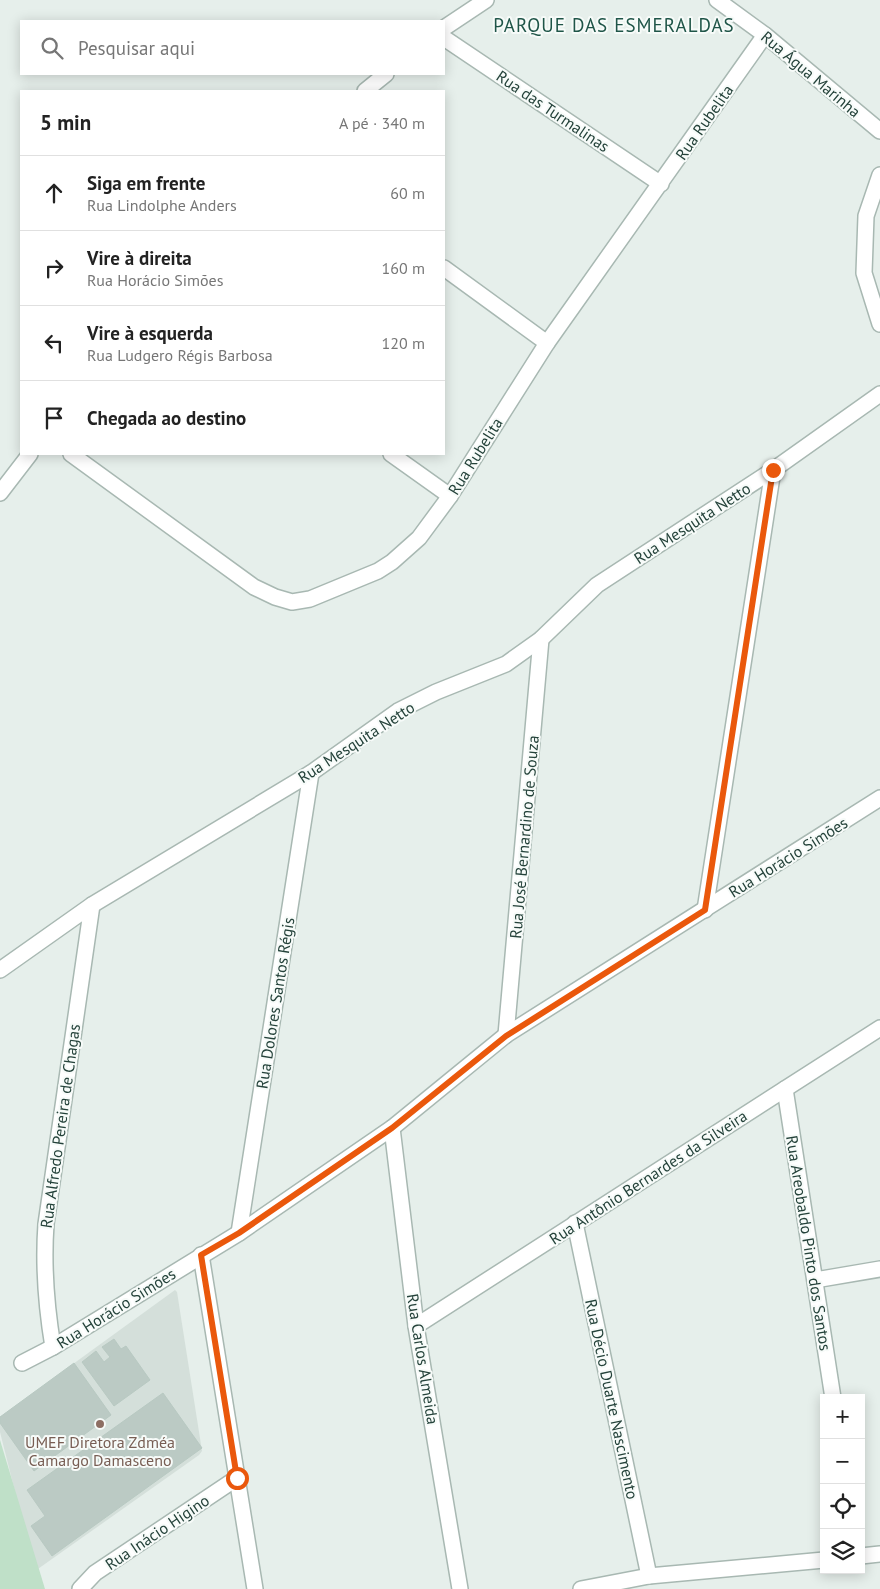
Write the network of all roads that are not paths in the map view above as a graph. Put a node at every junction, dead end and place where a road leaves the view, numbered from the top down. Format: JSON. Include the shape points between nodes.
{"nodes":[{"id":1,"x":486,"y":0,"type":"edge"},
{"id":2,"x":717,"y":0,"type":"edge"},
{"id":3,"x":445,"y":27,"type":"edge"},
{"id":4,"x":765,"y":35,"type":"junction"},
{"id":5,"x":445,"y":39,"type":"edge"},
{"id":6,"x":385,"y":75,"type":"edge"},
{"id":7,"x":366,"y":90,"type":"edge"},
{"id":8,"x":880,"y":131,"type":"edge"},
{"id":9,"x":880,"y":175,"type":"edge"},
{"id":10,"x":661,"y":184,"type":"junction"},
{"id":11,"x":445,"y":269,"type":"edge"},
{"id":12,"x":880,"y":324,"type":"edge"},
{"id":13,"x":547,"y":343,"type":"junction"},
{"id":14,"x":880,"y":394,"type":"edge"},
{"id":15,"x":29,"y":455,"type":"edge"},
{"id":16,"x":72,"y":455,"type":"edge"},
{"id":17,"x":393,"y":455,"type":"edge"},
{"id":18,"x":773,"y":470,"type":"junction"},
{"id":19,"x":0,"y":493,"type":"edge"},
{"id":20,"x":450,"y":496,"type":"junction"},
{"id":21,"x":541,"y":639,"type":"junction"},
{"id":22,"x":311,"y":773,"type":"junction"},
{"id":23,"x":878,"y":804,"type":"edge"},
{"id":24,"x":92,"y":904,"type":"junction"},
{"id":25,"x":705,"y":910,"type":"junction"},
{"id":26,"x":0,"y":970,"type":"edge"},
{"id":27,"x":880,"y":1028,"type":"edge"},
{"id":28,"x":506,"y":1036,"type":"junction"},
{"id":29,"x":785,"y":1089,"type":"junction"},
{"id":30,"x":392,"y":1128,"type":"junction"},
{"id":31,"x":575,"y":1223,"type":"junction"},
{"id":32,"x":239,"y":1233,"type":"junction"},
{"id":33,"x":201,"y":1255,"type":"junction"},
{"id":34,"x":880,"y":1269,"type":"edge"},
{"id":35,"x":815,"y":1280,"type":"junction"},
{"id":36,"x":416,"y":1326,"type":"junction"},
{"id":37,"x":53,"y":1347,"type":"junction"},
{"id":38,"x":22,"y":1363,"type":"dead end"},
{"id":39,"x":832,"y":1394,"type":"edge"},
{"id":40,"x":237,"y":1478,"type":"junction"},
{"id":41,"x":880,"y":1554,"type":"edge"},
{"id":42,"x":865,"y":1556,"type":"edge"},
{"id":43,"x":820,"y":1560,"type":"edge"},
{"id":44,"x":648,"y":1576,"type":"junction"},
{"id":45,"x":80,"y":1589,"type":"edge"},
{"id":46,"x":255,"y":1589,"type":"edge"},
{"id":47,"x":460,"y":1589,"type":"edge"},
{"id":48,"x":581,"y":1589,"type":"edge"}],
"edges":[{"from":1,"to":3,"type":"street"},
{"from":2,"to":4,"type":"street","name":"Rua Água Marinha"},
{"from":4,"to":8,"type":"street","name":"Rua Água Marinha"},
{"from":4,"to":10,"type":"street","name":"Rua Rubelita"},
{"from":5,"to":10,"type":"street","name":"Rua das Turmalinas"},
{"from":6,"to":7,"type":"street"},
{"from":9,"to":12,"type":"street","via":[[866,216],[864,265],[871,301]]},
{"from":10,"to":13,"type":"street","name":"Rua Rubelita"},
{"from":11,"to":13,"type":"street"},
{"from":13,"to":20,"type":"street","name":"Rua Rubelita"},
{"from":14,"to":18,"type":"street","name":"Rua Mesquita Netto"},
{"from":15,"to":19,"type":"street"},
{"from":16,"to":20,"type":"street","name":"Rua Rubelita","via":[[254,587],[292,602],[326,594],[392,562],[419,538]]},
{"from":17,"to":20,"type":"street"},
{"from":18,"to":21,"type":"street","name":"Rua Mesquita Netto","via":[[597,585]]},
{"from":18,"to":25,"type":"street"},
{"from":21,"to":22,"type":"street","name":"Rua Mesquita Netto","via":[[506,664],[398,711]]},
{"from":21,"to":28,"type":"street","name":"Rua José Bernardino de Souza"},
{"from":22,"to":24,"type":"street","name":"Rua Mesquita Netto"},
{"from":22,"to":32,"type":"street","name":"Rua Dolores Santos Régis"},
{"from":23,"to":25,"type":"street","name":"Rua Horácio Simões"},
{"from":24,"to":26,"type":"street","name":"Rua Mesquita Netto"},
{"from":24,"to":37,"type":"street","name":"Rua Alfredo Pereira de Chagas","via":[[46,1224],[43,1261]]},
{"from":25,"to":28,"type":"street","name":"Rua Horácio Simões"},
{"from":27,"to":29,"type":"street","name":"Rua Antônio Bernardes da Silveira"},
{"from":28,"to":30,"type":"street","name":"Rua Horácio Simões"},
{"from":29,"to":31,"type":"street","name":"Rua Antônio Bernardes da Silveira"},
{"from":29,"to":35,"type":"street","name":"Rua Areobaldo Pinto dos Santos"},
{"from":30,"to":32,"type":"street","name":"Rua Horácio Simões"},
{"from":30,"to":36,"type":"street","name":"Rua Carlos Almeida"},
{"from":31,"to":36,"type":"street","name":"Rua Antônio Bernardes da Silveira"},
{"from":31,"to":44,"type":"street","name":"Rua Décio Duarte Nascimento"},
{"from":32,"to":33,"type":"street","name":"Rua Horácio Simões"},
{"from":33,"to":37,"type":"street","name":"Rua Horácio Simões"},
{"from":33,"to":40,"type":"street"},
{"from":34,"to":35,"type":"street"},
{"from":35,"to":39,"type":"street","name":"Rua Areobaldo Pinto dos Santos"},
{"from":36,"to":47,"type":"street","name":"Rua Carlos Almeida"},
{"from":37,"to":38,"type":"street","name":"Rua Horácio Simões"},
{"from":40,"to":45,"type":"street","name":"Rua Inácio Higino","via":[[95,1573]]},
{"from":40,"to":46,"type":"street"},
{"from":41,"to":42,"type":"street"},
{"from":43,"to":44,"type":"street"},
{"from":44,"to":48,"type":"street"}]}
